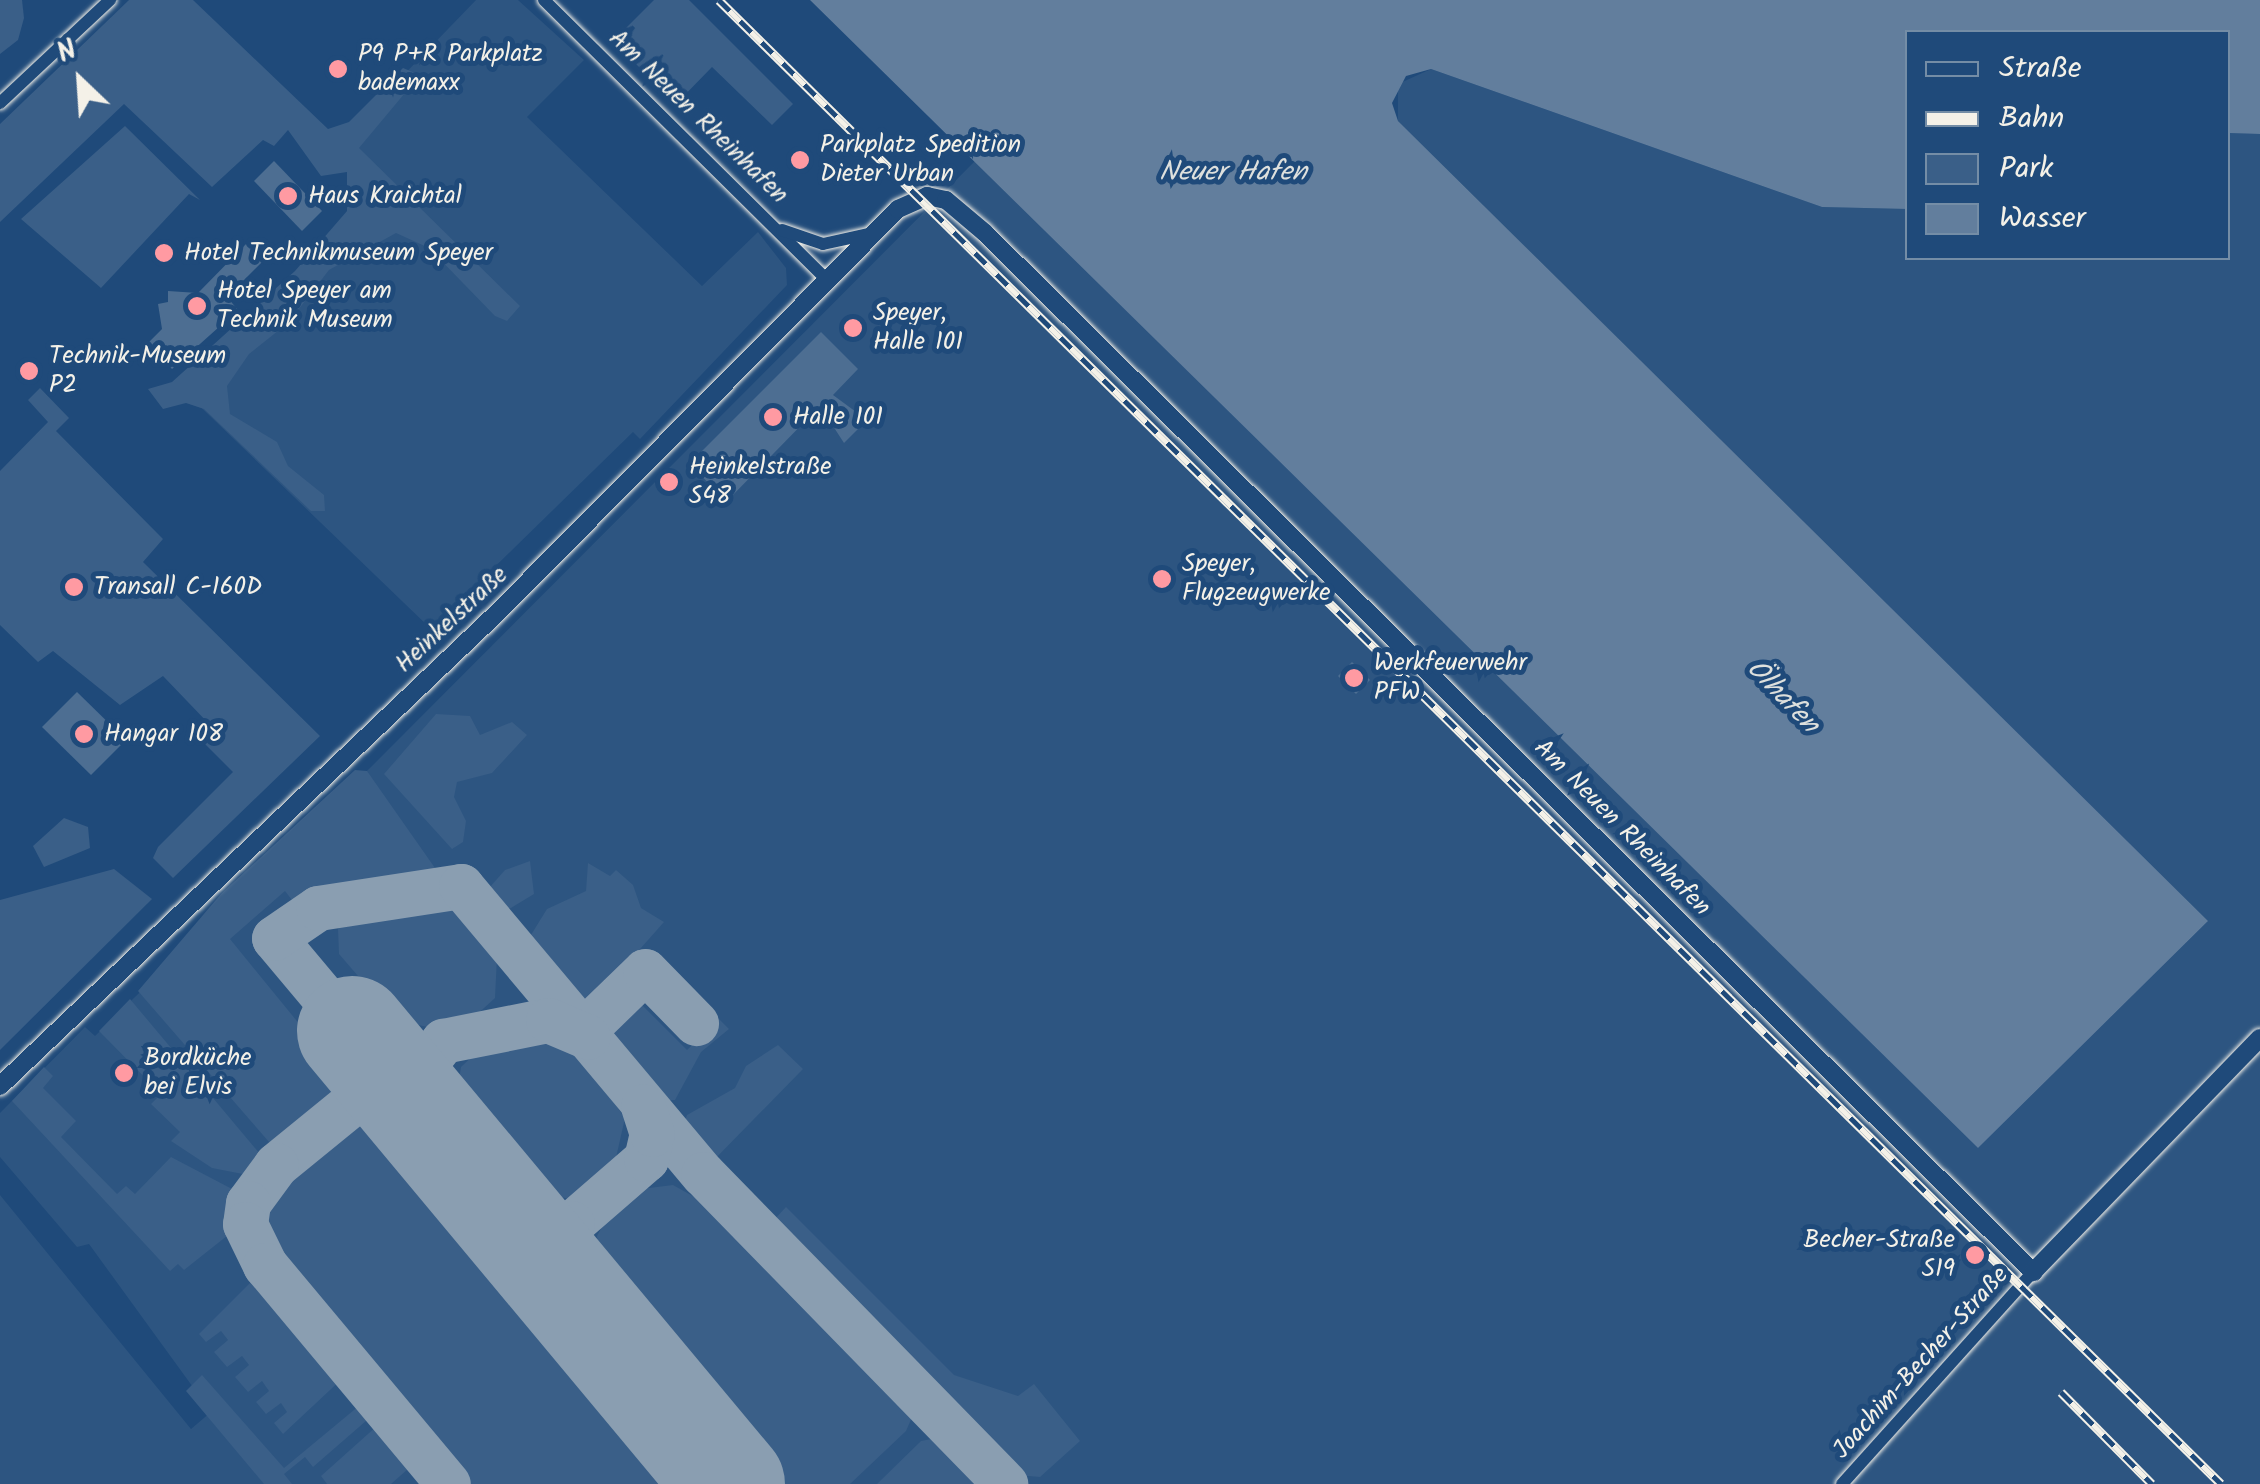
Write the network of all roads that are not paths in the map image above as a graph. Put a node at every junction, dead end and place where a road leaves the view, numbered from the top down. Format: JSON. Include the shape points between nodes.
{"nodes":[{"id":1,"x":110,"y":0,"type":"edge"},
{"id":2,"x":544,"y":0,"type":"edge"},
{"id":3,"x":0,"y":103,"type":"edge"},
{"id":4,"x":938,"y":198,"type":"joint"},
{"id":5,"x":776,"y":228,"type":"junction"},
{"id":6,"x":878,"y":230,"type":"junction"},
{"id":7,"x":828,"y":281,"type":"junction"},
{"id":8,"x":2260,"y":1038,"type":"edge"},
{"id":9,"x":0,"y":1086,"type":"edge"},
{"id":10,"x":2033,"y":1272,"type":"junction"},
{"id":11,"x":1842,"y":1484,"type":"edge"}],
"edges":[{"from":1,"to":3,"type":"street"},
{"from":2,"to":5,"type":"street","name":"Am Neuen Rheinhafen"},
{"from":4,"to":6,"type":"street","name":"Heinkelstraße","via":[[906,203]]},
{"from":4,"to":10,"type":"street","name":"Am Neuen Rheinhafen","via":[[985,233]]},
{"from":5,"to":6,"type":"street","name":"Am Neuen Rheinhafen","via":[[823,244]]},
{"from":5,"to":7,"type":"street","name":"Am Neuen Rheinhafen"},
{"from":6,"to":7,"type":"street","name":"Heinkelstraße"},
{"from":7,"to":9,"type":"street","name":"Heinkelstraße","via":[[495,615]]},
{"from":8,"to":10,"type":"street"},
{"from":10,"to":11,"type":"street","name":"Joachim-Becher-Straße"}]}
